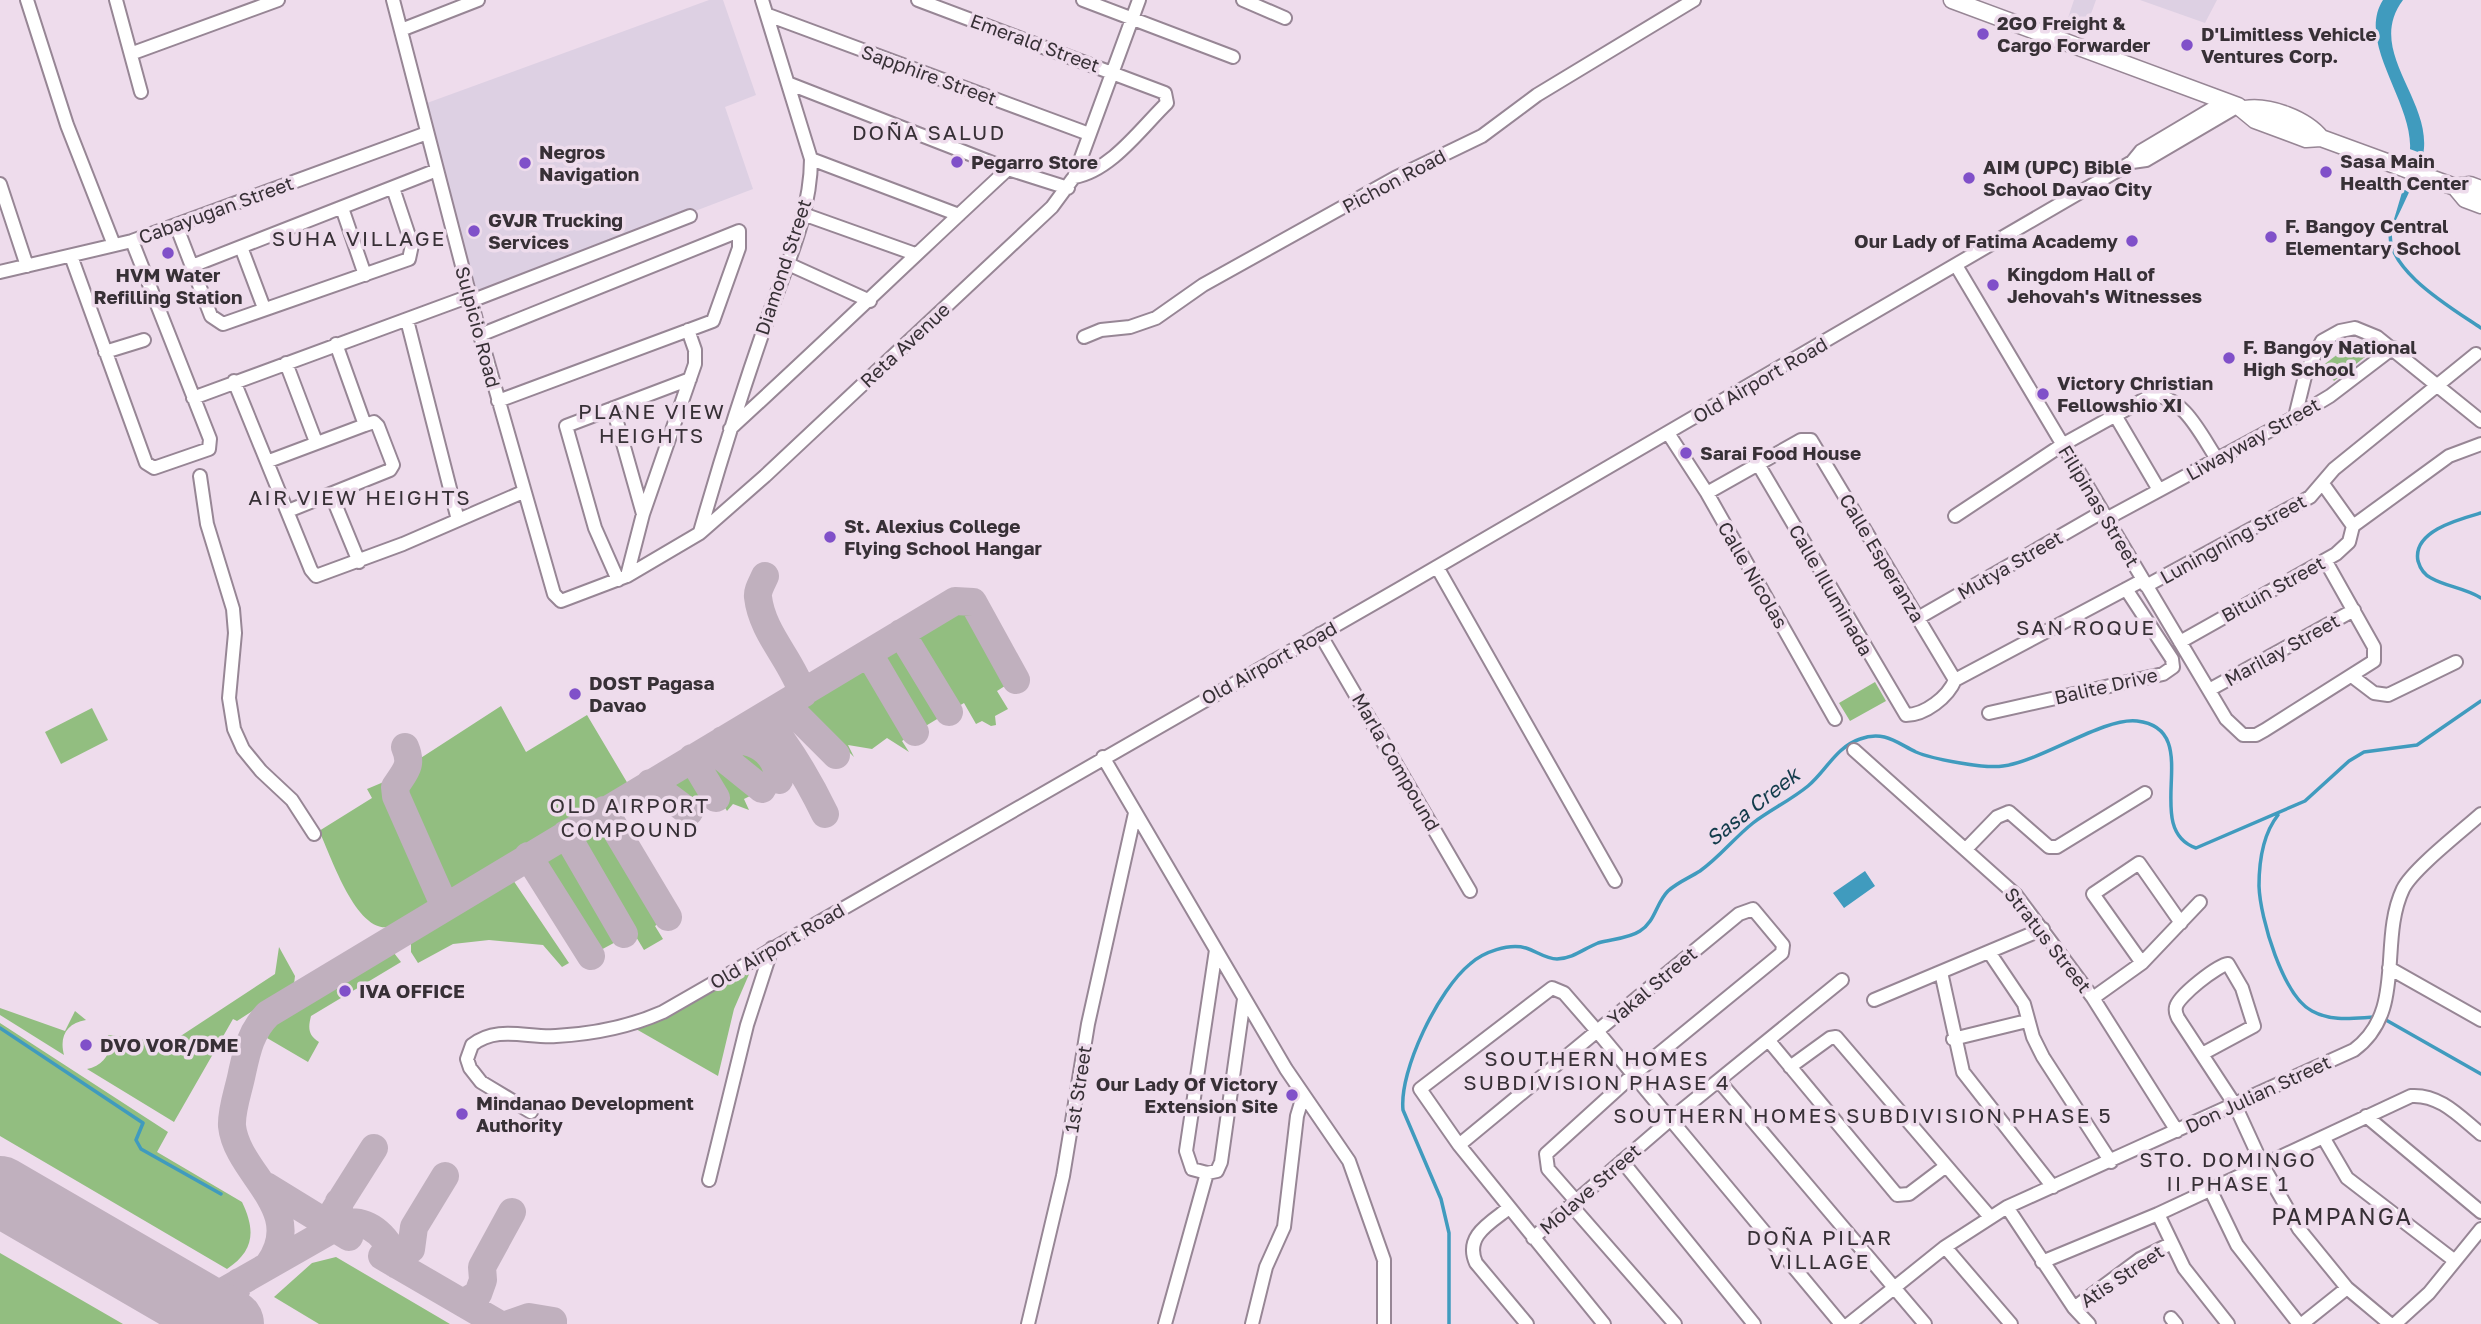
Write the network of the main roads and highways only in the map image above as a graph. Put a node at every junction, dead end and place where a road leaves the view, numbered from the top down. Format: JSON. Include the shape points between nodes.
{"nodes":[{"id":1,"x":1952,"y":0,"type":"edge"},
{"id":2,"x":2455,"y":187,"type":"junction"},
{"id":3,"x":2481,"y":189,"type":"edge"},
{"id":4,"x":2481,"y":205,"type":"edge"}],
"edges":[{"from":1,"to":2,"type":"main road","via":[[2236,105],[2255,120],[2306,139],[2320,138]]},
{"from":2,"to":3,"type":"main road"},
{"from":2,"to":4,"type":"main road","via":[[2465,199]]}]}
